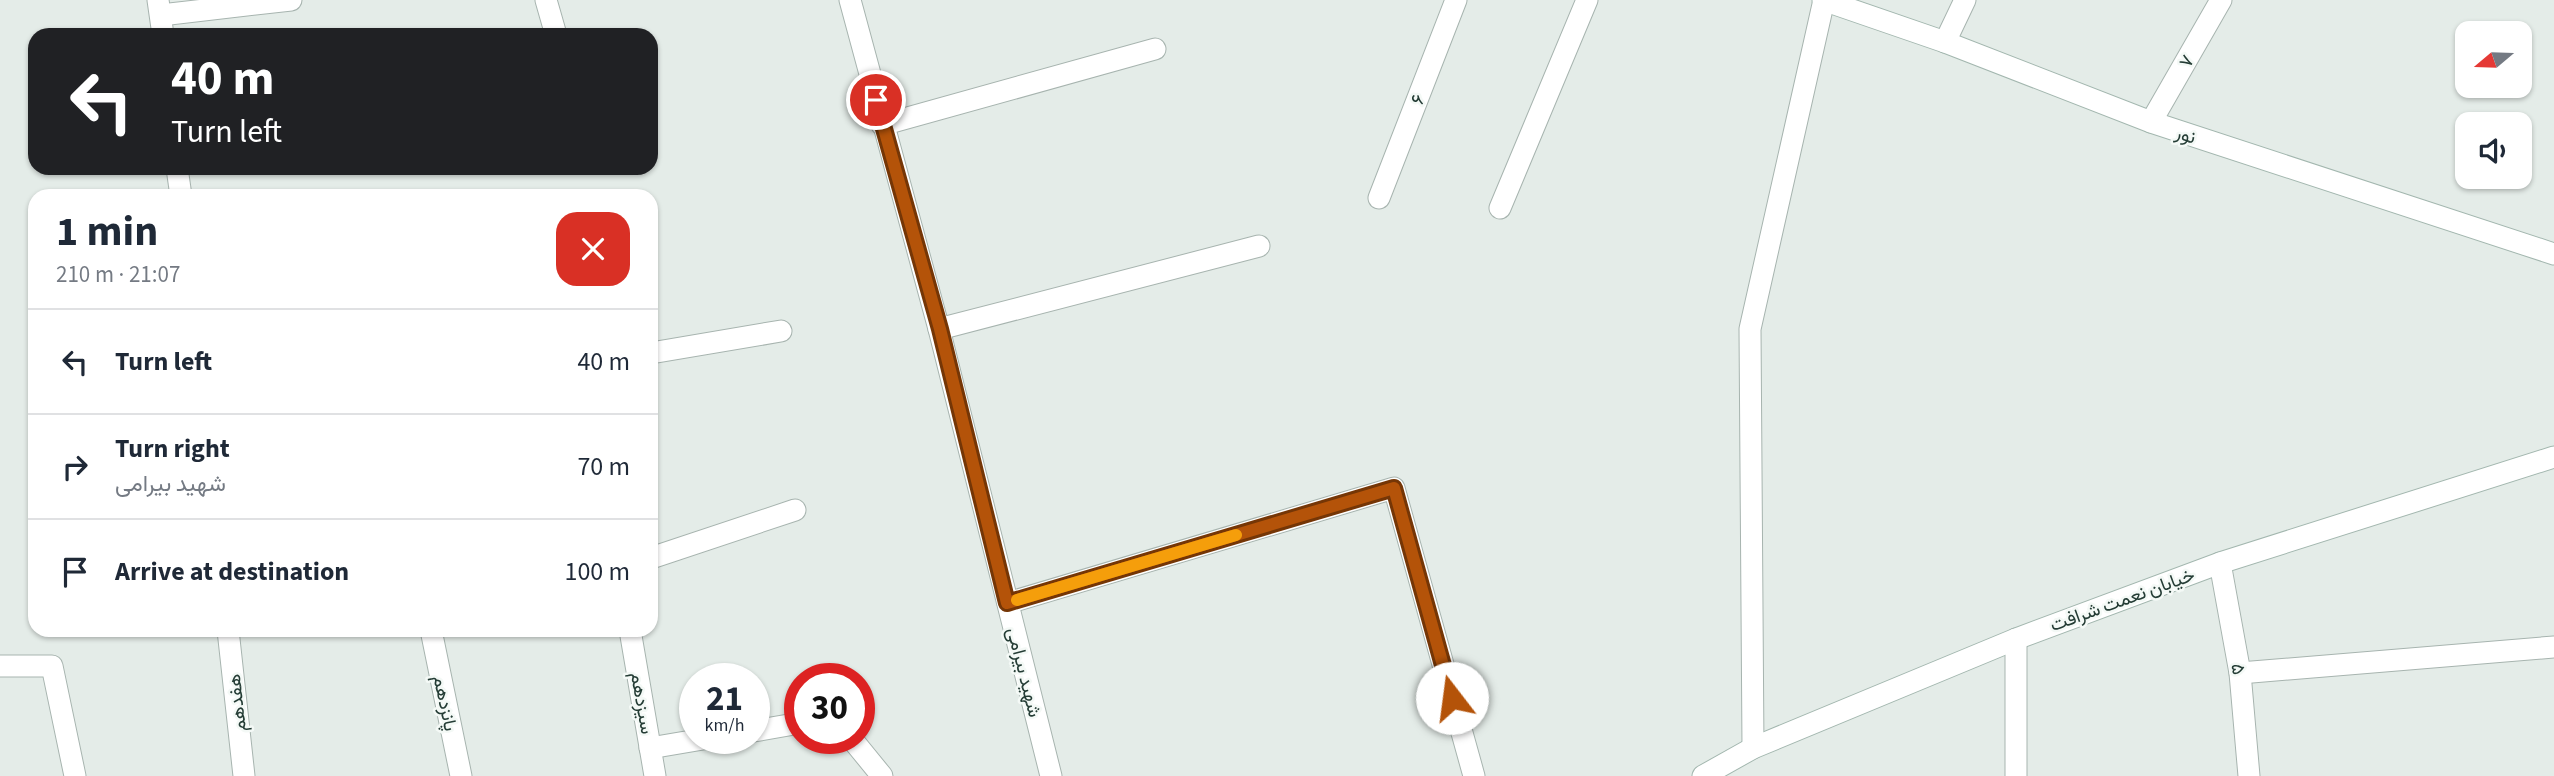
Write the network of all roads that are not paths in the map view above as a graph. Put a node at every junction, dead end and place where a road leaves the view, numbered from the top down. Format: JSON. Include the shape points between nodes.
{"nodes":[{"id":1,"x":291,"y":0,"type":"edge"},
{"id":2,"x":546,"y":0,"type":"edge"},
{"id":3,"x":849,"y":0,"type":"edge"},
{"id":4,"x":1456,"y":0,"type":"edge"},
{"id":5,"x":1587,"y":0,"type":"edge"},
{"id":6,"x":1824,"y":0,"type":"edge"},
{"id":7,"x":1965,"y":0,"type":"edge"},
{"id":8,"x":2221,"y":0,"type":"edge"},
{"id":9,"x":160,"y":17,"type":"edge"},
{"id":10,"x":554,"y":28,"type":"edge"},
{"id":11,"x":1945,"y":42,"type":"junction"},
{"id":12,"x":1155,"y":50,"type":"dead end"},
{"id":13,"x":2151,"y":122,"type":"junction"},
{"id":14,"x":882,"y":125,"type":"junction"},
{"id":15,"x":1378,"y":198,"type":"dead end"},
{"id":16,"x":1500,"y":208,"type":"dead end"},
{"id":17,"x":1259,"y":246,"type":"dead end"},
{"id":18,"x":2554,"y":254,"type":"edge"},
{"id":19,"x":940,"y":329,"type":"junction"},
{"id":20,"x":781,"y":331,"type":"dead end"},
{"id":21,"x":658,"y":352,"type":"edge"},
{"id":22,"x":2554,"y":457,"type":"edge"},
{"id":23,"x":795,"y":510,"type":"dead end"},
{"id":24,"x":658,"y":556,"type":"edge"},
{"id":25,"x":2220,"y":563,"type":"junction"},
{"id":26,"x":1007,"y":603,"type":"junction"},
{"id":27,"x":229,"y":637,"type":"edge"},
{"id":28,"x":432,"y":637,"type":"edge"},
{"id":29,"x":631,"y":637,"type":"edge"},
{"id":30,"x":2016,"y":639,"type":"junction"},
{"id":31,"x":2554,"y":647,"type":"edge"},
{"id":32,"x":0,"y":666,"type":"edge"},
{"id":33,"x":2241,"y":673,"type":"junction"},
{"id":34,"x":679,"y":743,"type":"edge"},
{"id":35,"x":650,"y":748,"type":"junction"},
{"id":36,"x":1753,"y":748,"type":"junction"},
{"id":37,"x":865,"y":754,"type":"edge"},
{"id":38,"x":75,"y":776,"type":"edge"},
{"id":39,"x":244,"y":776,"type":"edge"},
{"id":40,"x":461,"y":776,"type":"edge"},
{"id":41,"x":655,"y":776,"type":"edge"},
{"id":42,"x":882,"y":776,"type":"edge"},
{"id":43,"x":1051,"y":776,"type":"edge"},
{"id":44,"x":1474,"y":776,"type":"edge"},
{"id":45,"x":1703,"y":776,"type":"edge"},
{"id":46,"x":2017,"y":776,"type":"edge"},
{"id":47,"x":2249,"y":776,"type":"edge"}],
"edges":[{"from":1,"to":9,"type":"street"},
{"from":2,"to":10,"type":"street"},
{"from":3,"to":14,"type":"street","name":"شهید بیرامی"},
{"from":4,"to":15,"type":"street","name":"۶"},
{"from":5,"to":16,"type":"street"},
{"from":6,"to":11,"type":"street","name":"نور"},
{"from":6,"to":36,"type":"street","via":[[1750,329]]},
{"from":7,"to":11,"type":"street"},
{"from":8,"to":13,"type":"street","name":"۷"},
{"from":11,"to":13,"type":"street","name":"نور"},
{"from":12,"to":14,"type":"street"},
{"from":13,"to":18,"type":"street","name":"نور"},
{"from":14,"to":19,"type":"street","name":"شهید بیرامی"},
{"from":17,"to":19,"type":"street"},
{"from":19,"to":26,"type":"street","name":"شهید بیرامی"},
{"from":20,"to":21,"type":"street"},
{"from":22,"to":25,"type":"street","name":"خیابان نعمت شرافت"},
{"from":23,"to":24,"type":"street"},
{"from":25,"to":30,"type":"street","name":"خیابان نعمت شرافت"},
{"from":25,"to":33,"type":"street","name":"۵"},
{"from":26,"to":43,"type":"street","name":"شهید بیرامی"},
{"from":26,"to":44,"type":"street","via":[[1394,488]]},
{"from":27,"to":39,"type":"street","name":"هفدهم"},
{"from":28,"to":40,"type":"street","name":"پانزدهم"},
{"from":29,"to":35,"type":"street","name":"سیزدهم"},
{"from":30,"to":36,"type":"street","name":"خیابان نعمت شرافت"},
{"from":30,"to":46,"type":"street"},
{"from":31,"to":33,"type":"street"},
{"from":32,"to":38,"type":"street","via":[[52,666]]},
{"from":33,"to":47,"type":"street","name":"۵"},
{"from":34,"to":35,"type":"street"},
{"from":35,"to":41,"type":"street","name":"سیزدهم"},
{"from":36,"to":45,"type":"street","name":"خیابان نعمت شرافت"},
{"from":37,"to":42,"type":"street"}]}
